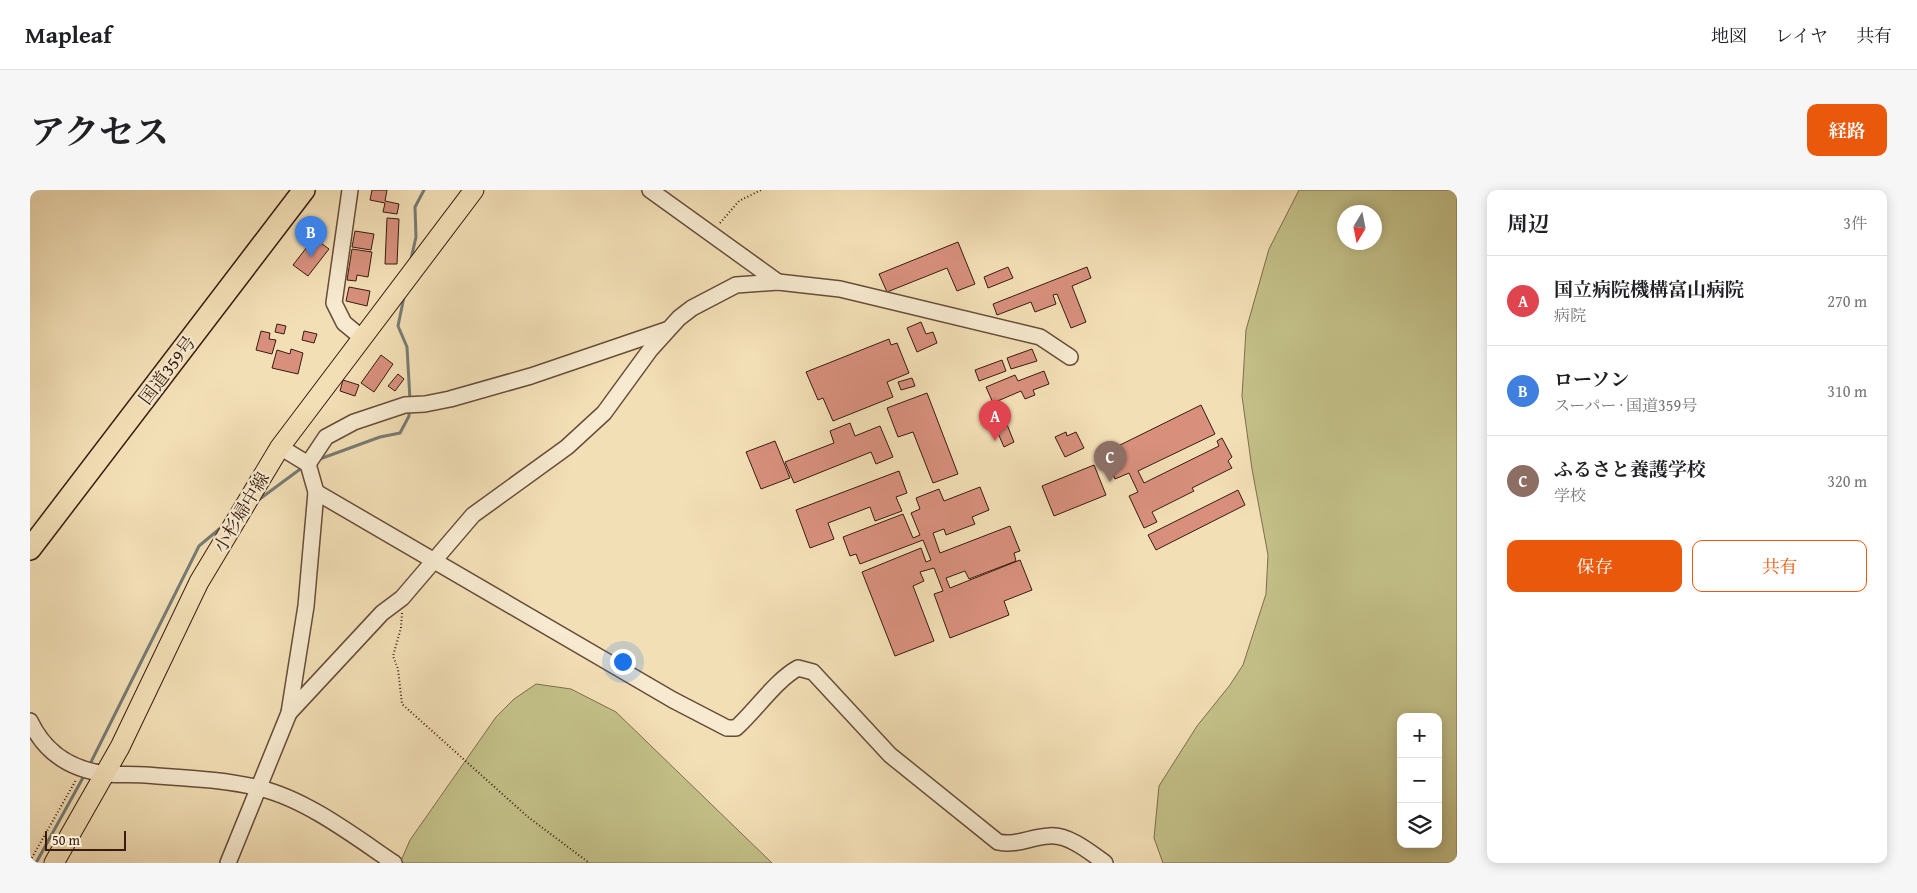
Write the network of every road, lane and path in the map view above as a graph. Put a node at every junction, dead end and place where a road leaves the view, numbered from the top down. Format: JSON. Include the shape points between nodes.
{"nodes":[{"id":1,"x":304,"y":190,"type":"edge"},
{"id":2,"x":350,"y":190,"type":"edge"},
{"id":3,"x":474,"y":190,"type":"edge"},
{"id":4,"x":650,"y":190,"type":"edge"},
{"id":5,"x":761,"y":190,"type":"edge"},
{"id":6,"x":710,"y":234,"type":"junction"},
{"id":7,"x":778,"y":282,"type":"junction"},
{"id":8,"x":668,"y":330,"type":"junction"},
{"id":9,"x":361,"y":338,"type":"junction"},
{"id":10,"x":1070,"y":357,"type":"dead end"},
{"id":11,"x":280,"y":447,"type":"junction"},
{"id":12,"x":308,"y":464,"type":"junction"},
{"id":13,"x":316,"y":492,"type":"junction"},
{"id":14,"x":30,"y":549,"type":"edge"},
{"id":15,"x":434,"y":562,"type":"junction"},
{"id":16,"x":402,"y":598,"type":"junction"},
{"id":17,"x":290,"y":712,"type":"junction"},
{"id":18,"x":30,"y":720,"type":"edge"},
{"id":19,"x":83,"y":767,"type":"junction"},
{"id":20,"x":106,"y":774,"type":"junction"},
{"id":21,"x":260,"y":788,"type":"junction"},
{"id":22,"x":376,"y":858,"type":"edge"},
{"id":23,"x":30,"y":861,"type":"edge"},
{"id":24,"x":588,"y":862,"type":"edge"},
{"id":25,"x":54,"y":863,"type":"edge"},
{"id":26,"x":228,"y":863,"type":"edge"},
{"id":27,"x":394,"y":863,"type":"edge"},
{"id":28,"x":1105,"y":863,"type":"edge"}],
"edges":[{"from":1,"to":14,"type":"highway","name":"国道359号"},
{"from":2,"to":9,"type":"street","via":[[334,303],[344,323]]},
{"from":3,"to":9,"type":"main road","name":"小杉婦中線"},
{"from":4,"to":6,"type":"street"},
{"from":5,"to":6,"type":"path","via":[[739,201]]},
{"from":6,"to":7,"type":"street"},
{"from":7,"to":8,"type":"street","via":[[736,285],[692,308]]},
{"from":7,"to":10,"type":"street","via":[[840,288],[1040,337]]},
{"from":8,"to":12,"type":"street","via":[[531,376],[450,399],[405,405],[354,422],[326,436]]},
{"from":8,"to":15,"type":"street","via":[[604,413],[567,447],[473,515]]},
{"from":9,"to":11,"type":"main road","name":"小杉婦中線"},
{"from":11,"to":12,"type":"street"},
{"from":11,"to":20,"type":"main road","name":"小杉婦中線","via":[[199,582]]},
{"from":12,"to":13,"type":"street"},
{"from":13,"to":15,"type":"street"},
{"from":13,"to":17,"type":"street","via":[[306,606]]},
{"from":15,"to":16,"type":"street"},
{"from":15,"to":28,"type":"street","via":[[727,728],[736,728],[786,674],[798,668],[813,672],[890,755],[998,842],[1011,845],[1050,836],[1065,839]]},
{"from":16,"to":17,"type":"street","via":[[382,613]]},
{"from":16,"to":24,"type":"path","via":[[401,628],[393,656],[398,669],[402,704],[528,817]]},
{"from":17,"to":21,"type":"street"},
{"from":18,"to":19,"type":"street","via":[[38,738],[52,752],[73,765]]},
{"from":19,"to":20,"type":"street"},
{"from":19,"to":23,"type":"path"},
{"from":20,"to":21,"type":"street"},
{"from":20,"to":25,"type":"main road","name":"小杉婦中線"},
{"from":21,"to":22,"type":"street","via":[[315,810]]},
{"from":21,"to":26,"type":"street"},
{"from":22,"to":27,"type":"street"}]}
